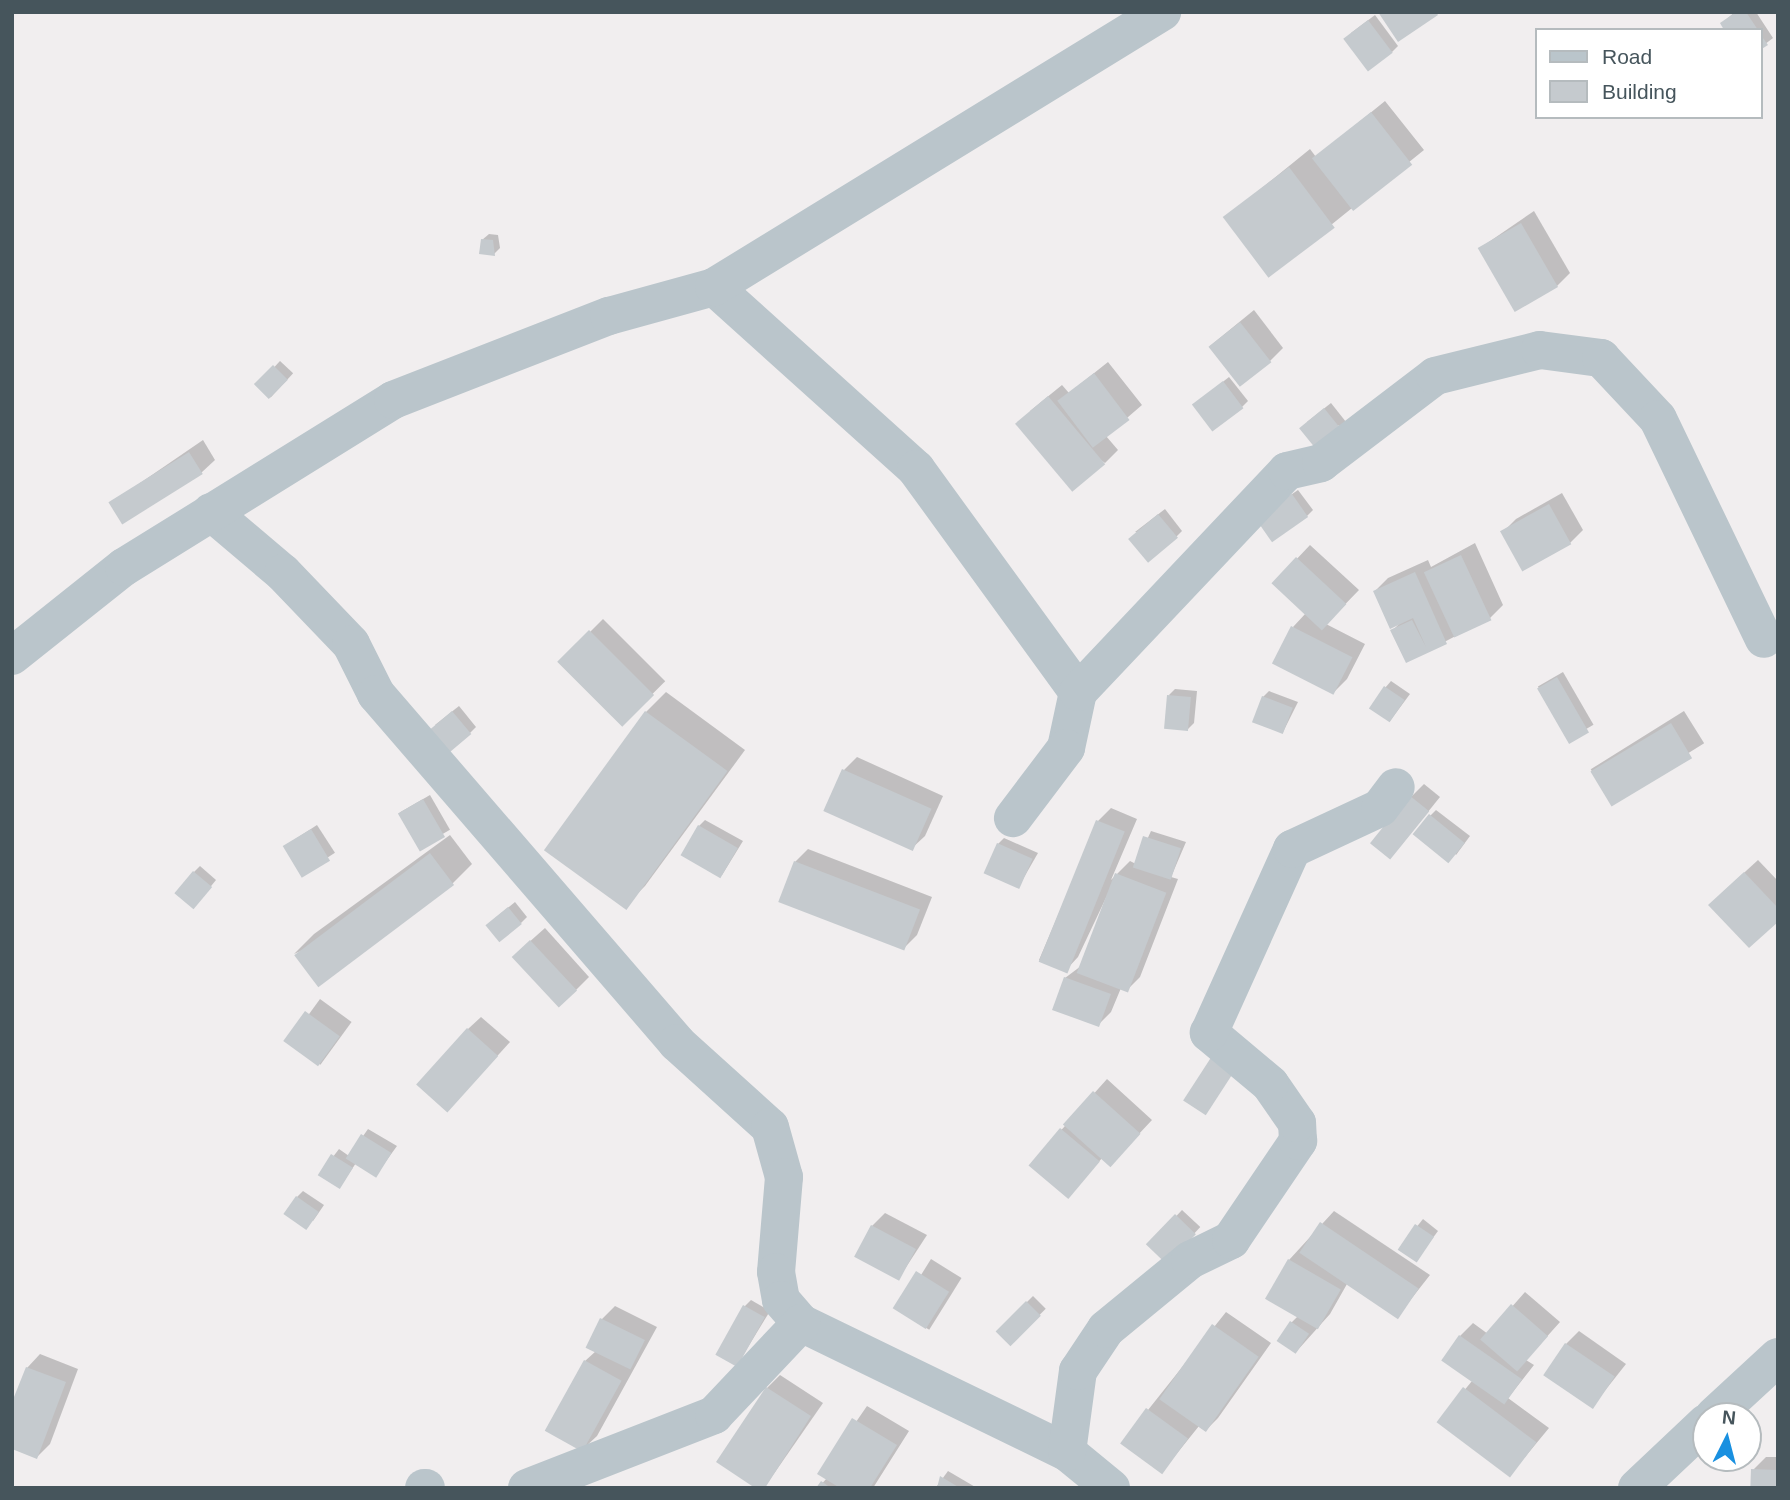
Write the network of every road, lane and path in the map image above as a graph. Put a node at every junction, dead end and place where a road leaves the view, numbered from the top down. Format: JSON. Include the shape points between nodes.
{"nodes":[{"id":1,"x":1162,"y":12,"type":"edge"},
{"id":2,"x":714,"y":287,"type":"junction"},
{"id":3,"x":211,"y":512,"type":"junction"},
{"id":4,"x":1764,"y":639,"type":"dead end"},
{"id":5,"x":14,"y":654,"type":"edge"},
{"id":6,"x":1077,"y":692,"type":"junction"},
{"id":7,"x":1396,"y":787,"type":"dead end"},
{"id":8,"x":1013,"y":818,"type":"dead end"},
{"id":9,"x":802,"y":1323,"type":"junction"},
{"id":10,"x":1778,"y":1357,"type":"edge"},
{"id":11,"x":1729,"y":1402,"type":"edge"},
{"id":12,"x":1692,"y":1436,"type":"edge"},
{"id":13,"x":1067,"y":1452,"type":"junction"},
{"id":14,"x":527,"y":1488,"type":"edge"},
{"id":15,"x":1111,"y":1488,"type":"edge"},
{"id":16,"x":1637,"y":1488,"type":"edge"}],
"edges":[{"from":1,"to":2,"type":"street"},
{"from":2,"to":3,"type":"street","via":[[609,316],[393,400]]},
{"from":2,"to":6,"type":"street","via":[[915,469]]},
{"from":3,"to":5,"type":"street","via":[[124,567]]},
{"from":3,"to":9,"type":"street","via":[[284,573],[351,644],[376,694],[677,1043],[770,1127],[784,1177],[776,1272],[781,1300]]},
{"from":4,"to":6,"type":"street","via":[[1658,419],[1601,358],[1540,350],[1435,376],[1321,463],[1287,471]]},
{"from":6,"to":8,"type":"street","via":[[1066,748]]},
{"from":7,"to":13,"type":"street","via":[[1380,808],[1292,849],[1209,1033],[1270,1084],[1297,1123],[1298,1140],[1231,1240],[1190,1261],[1106,1329],[1078,1371]]},
{"from":9,"to":13,"type":"street"},
{"from":9,"to":14,"type":"street","via":[[714,1415]]},
{"from":10,"to":11,"type":"street"},
{"from":12,"to":16,"type":"street"},
{"from":13,"to":15,"type":"street"}]}
